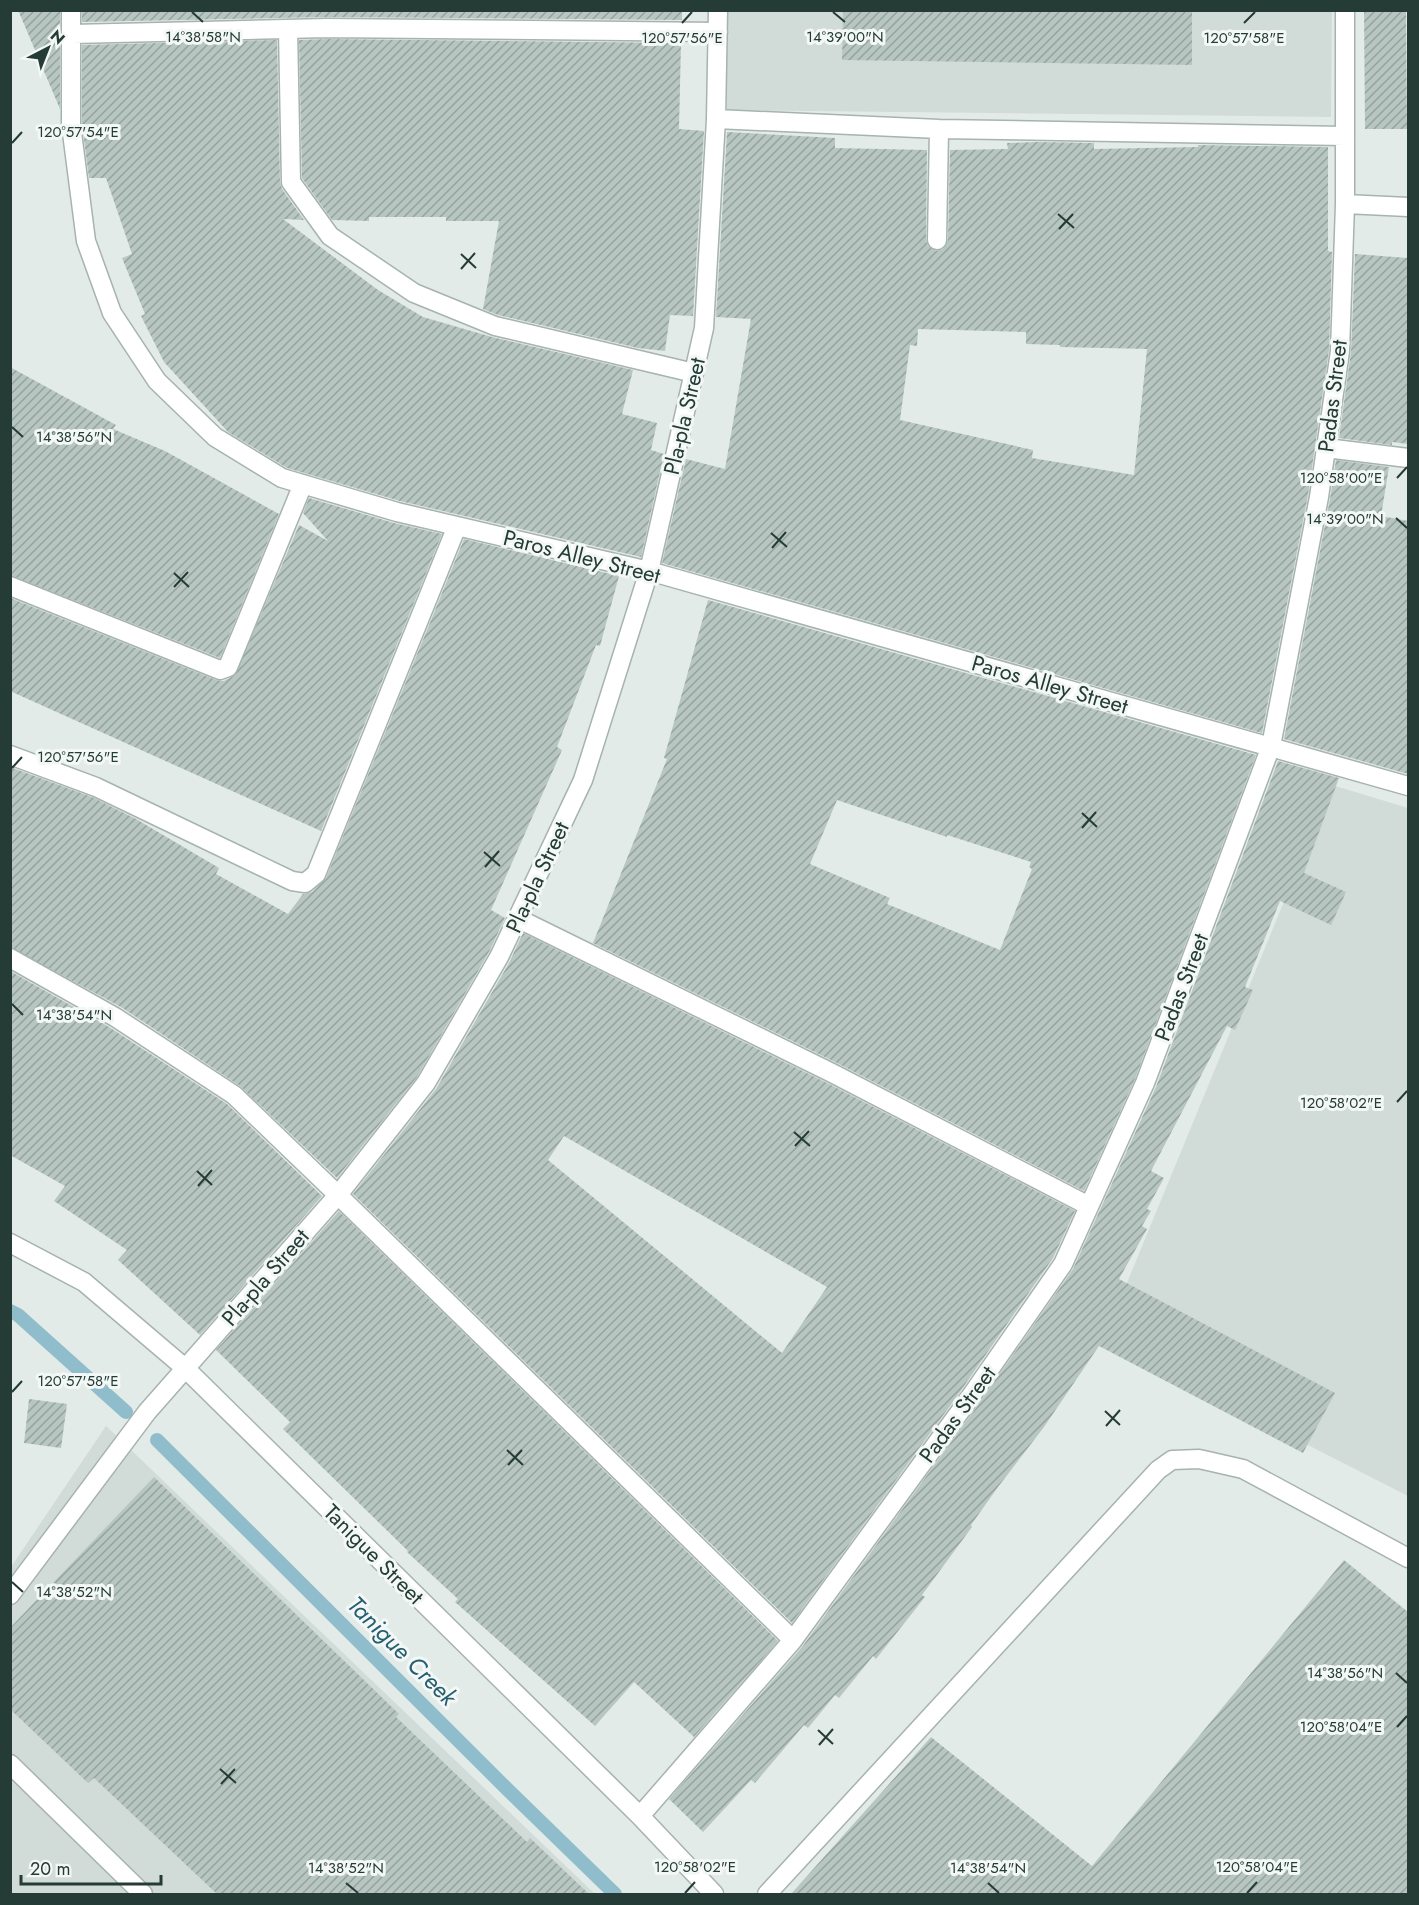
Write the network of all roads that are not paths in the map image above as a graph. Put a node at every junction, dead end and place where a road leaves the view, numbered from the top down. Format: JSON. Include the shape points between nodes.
{"nodes":[{"id":1,"x":71,"y":10,"type":"edge"},
{"id":2,"x":718,"y":10,"type":"edge"},
{"id":3,"x":1345,"y":10,"type":"edge"},
{"id":4,"x":288,"y":29,"type":"junction"},
{"id":5,"x":718,"y":32,"type":"junction"},
{"id":6,"x":72,"y":33,"type":"junction"},
{"id":7,"x":716,"y":118,"type":"junction"},
{"id":8,"x":939,"y":129,"type":"junction"},
{"id":9,"x":1345,"y":135,"type":"junction"},
{"id":10,"x":1345,"y":204,"type":"junction"},
{"id":11,"x":1408,"y":207,"type":"edge"},
{"id":12,"x":937,"y":240,"type":"dead end"},
{"id":13,"x":694,"y":373,"type":"junction"},
{"id":14,"x":1326,"y":448,"type":"junction"},
{"id":15,"x":1408,"y":458,"type":"edge"},
{"id":16,"x":303,"y":484,"type":"junction"},
{"id":17,"x":457,"y":526,"type":"junction"},
{"id":18,"x":649,"y":571,"type":"junction"},
{"id":19,"x":10,"y":586,"type":"edge"},
{"id":20,"x":1271,"y":746,"type":"junction"},
{"id":21,"x":10,"y":755,"type":"edge"},
{"id":22,"x":1408,"y":786,"type":"edge"},
{"id":23,"x":517,"y":918,"type":"junction"},
{"id":24,"x":10,"y":958,"type":"edge"},
{"id":25,"x":338,"y":1195,"type":"junction"},
{"id":26,"x":1089,"y":1206,"type":"junction"},
{"id":27,"x":10,"y":1243,"type":"edge"},
{"id":28,"x":185,"y":1368,"type":"junction"},
{"id":29,"x":1408,"y":1558,"type":"edge"},
{"id":30,"x":10,"y":1595,"type":"edge"},
{"id":31,"x":794,"y":1640,"type":"junction"},
{"id":32,"x":10,"y":1764,"type":"edge"},
{"id":33,"x":640,"y":1816,"type":"junction"},
{"id":34,"x":143,"y":1894,"type":"edge"},
{"id":35,"x":714,"y":1894,"type":"edge"},
{"id":36,"x":766,"y":1894,"type":"edge"}],
"edges":[{"from":1,"to":6,"type":"street","name":"Paros Alley Street"},
{"from":2,"to":5,"type":"street","name":"Pla-pla Street"},
{"from":3,"to":9,"type":"street","name":"Padas Street"},
{"from":4,"to":5,"type":"street"},
{"from":4,"to":6,"type":"street"},
{"from":4,"to":13,"type":"street","via":[[291,182],[330,236],[414,293],[495,326]]},
{"from":5,"to":7,"type":"street","name":"Pla-pla Street"},
{"from":6,"to":16,"type":"street","name":"Paros Alley Street","via":[[71,125],[86,241],[112,313],[157,381],[215,437],[282,478]]},
{"from":7,"to":8,"type":"street"},
{"from":7,"to":13,"type":"street","name":"Pla-pla Street","via":[[704,328]]},
{"from":8,"to":9,"type":"street"},
{"from":8,"to":12,"type":"street"},
{"from":9,"to":10,"type":"street","name":"Padas Street"},
{"from":10,"to":11,"type":"street"},
{"from":10,"to":14,"type":"street","name":"Padas Street","via":[[1340,351]]},
{"from":13,"to":18,"type":"street","name":"Pla-pla Street"},
{"from":14,"to":15,"type":"street"},
{"from":14,"to":20,"type":"street","name":"Padas Street"},
{"from":16,"to":17,"type":"street","name":"Paros Alley Street"},
{"from":16,"to":19,"type":"street","via":[[228,667],[220,670]]},
{"from":17,"to":18,"type":"street","name":"Paros Alley Street"},
{"from":17,"to":21,"type":"street","via":[[315,874],[305,883],[292,881],[96,787]]},
{"from":18,"to":20,"type":"street","name":"Paros Alley Street"},
{"from":18,"to":23,"type":"street","name":"Pla-pla Street","via":[[583,780]]},
{"from":20,"to":22,"type":"street","name":"Paros Alley Street"},
{"from":20,"to":26,"type":"street","name":"Padas Street","via":[[1145,1083]]},
{"from":23,"to":25,"type":"street","name":"Pla-pla Street","via":[[499,957],[426,1083]]},
{"from":23,"to":26,"type":"street","via":[[832,1073]]},
{"from":24,"to":25,"type":"street","via":[[115,1017],[234,1095]]},
{"from":25,"to":28,"type":"street","name":"Pla-pla Street"},
{"from":25,"to":31,"type":"street"},
{"from":26,"to":31,"type":"street","name":"Padas Street","via":[[1064,1264]]},
{"from":27,"to":28,"type":"street","name":"Tanigue Street","via":[[84,1282]]},
{"from":28,"to":30,"type":"street","name":"Pla-pla Street","via":[[147,1412]]},
{"from":28,"to":33,"type":"street","name":"Tanigue Street"},
{"from":29,"to":36,"type":"street","via":[[1244,1469],[1199,1459],[1172,1460],[1158,1470]]},
{"from":31,"to":33,"type":"street","name":"Padas Street"},
{"from":32,"to":34,"type":"street"},
{"from":33,"to":35,"type":"street","name":"Tanigue Street"}]}
